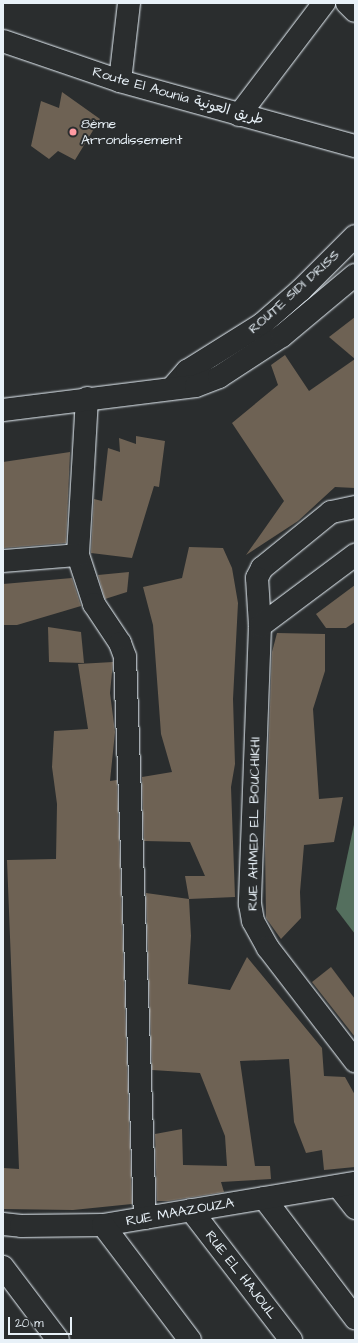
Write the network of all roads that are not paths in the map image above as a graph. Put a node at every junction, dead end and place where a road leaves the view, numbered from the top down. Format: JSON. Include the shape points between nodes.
{"nodes":[{"id":1,"x":129,"y":3,"type":"edge"},
{"id":2,"x":324,"y":3,"type":"edge"},
{"id":3,"x":346,"y":3,"type":"edge"},
{"id":4,"x":355,"y":11,"type":"edge"},
{"id":5,"x":3,"y":41,"type":"edge"},
{"id":6,"x":120,"y":81,"type":"junction"},
{"id":7,"x":239,"y":116,"type":"junction"},
{"id":8,"x":355,"y":146,"type":"edge"},
{"id":9,"x":355,"y":236,"type":"edge"},
{"id":10,"x":355,"y":275,"type":"edge"},
{"id":11,"x":172,"y":388,"type":"junction"},
{"id":12,"x":87,"y":398,"type":"junction"},
{"id":13,"x":3,"y":410,"type":"edge"},
{"id":14,"x":355,"y":507,"type":"edge"},
{"id":15,"x":78,"y":555,"type":"junction"},
{"id":16,"x":355,"y":555,"type":"edge"},
{"id":17,"x":3,"y":561,"type":"edge"},
{"id":18,"x":260,"y":626,"type":"junction"},
{"id":19,"x":355,"y":1061,"type":"edge"},
{"id":20,"x":347,"y":1184,"type":"edge"},
{"id":21,"x":264,"y":1198,"type":"junction"},
{"id":22,"x":355,"y":1208,"type":"edge"},
{"id":23,"x":191,"y":1210,"type":"junction"},
{"id":24,"x":145,"y":1218,"type":"junction"},
{"id":25,"x":3,"y":1224,"type":"edge"},
{"id":26,"x":103,"y":1225,"type":"junction"},
{"id":27,"x":6,"y":1277,"type":"edge"},
{"id":28,"x":355,"y":1318,"type":"edge"},
{"id":29,"x":58,"y":1340,"type":"edge"},
{"id":30,"x":190,"y":1340,"type":"edge"},
{"id":31,"x":291,"y":1340,"type":"edge"}],
"edges":[{"from":1,"to":6,"type":"street"},
{"from":2,"to":7,"type":"street"},
{"from":3,"to":4,"type":"street"},
{"from":5,"to":6,"type":"street","name":"Route El Aounia طريق العونية"},
{"from":6,"to":7,"type":"street","name":"Route El Aounia طريق العونية"},
{"from":7,"to":8,"type":"street","name":"Route El Aounia طريق العونية"},
{"from":9,"to":11,"type":"street","name":"ROUTE SIDI DRISS","via":[[301,290],[262,324],[187,372]]},
{"from":10,"to":11,"type":"street","name":"ROUTE SIDI DRISS","via":[[282,336],[240,364],[196,386]]},
{"from":11,"to":12,"type":"street","name":"ROUTE SIDI DRISS"},
{"from":12,"to":13,"type":"street","name":"ROUTE SIDI DRISS"},
{"from":12,"to":15,"type":"street"},
{"from":14,"to":18,"type":"street","name":"RUE AHMED EL BOUCHIKHI","via":[[331,512],[262,568],[257,578]]},
{"from":15,"to":17,"type":"street"},
{"from":15,"to":24,"type":"street","via":[[94,604],[120,643],[125,657]]},
{"from":16,"to":18,"type":"street"},
{"from":18,"to":19,"type":"street","name":"RUE AHMED EL BOUCHIKHI","via":[[250,904],[253,921],[268,948]]},
{"from":20,"to":21,"type":"street","name":"RUE MAAZOUZA"},
{"from":20,"to":22,"type":"street"},
{"from":21,"to":23,"type":"street","name":"RUE MAAZOUZA"},
{"from":21,"to":28,"type":"street"},
{"from":23,"to":24,"type":"street","name":"RUE MAAZOUZA"},
{"from":23,"to":31,"type":"street","name":"RUE EL HAJOUL"},
{"from":24,"to":26,"type":"street","name":"RUE MAAZOUZA"},
{"from":25,"to":26,"type":"street","name":"RUE MAAZOUZA","via":[[43,1227]]},
{"from":26,"to":30,"type":"street"},
{"from":27,"to":29,"type":"street"}]}
